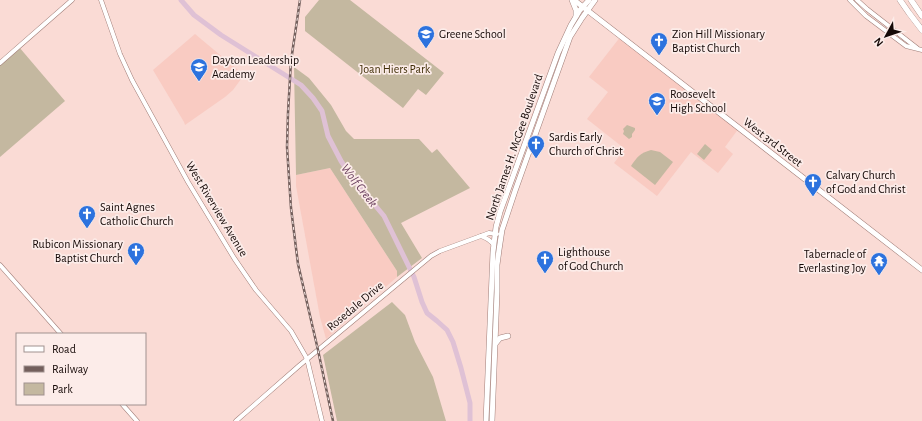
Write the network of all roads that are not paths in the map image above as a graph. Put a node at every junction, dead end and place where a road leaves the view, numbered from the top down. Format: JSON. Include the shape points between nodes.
{"nodes":[{"id":1,"x":72,"y":0,"type":"edge"},
{"id":2,"x":101,"y":0,"type":"edge"},
{"id":3,"x":573,"y":0,"type":"edge"},
{"id":4,"x":588,"y":0,"type":"edge"},
{"id":5,"x":596,"y":0,"type":"edge"},
{"id":6,"x":850,"y":0,"type":"edge"},
{"id":7,"x":858,"y":0,"type":"edge"},
{"id":8,"x":900,"y":0,"type":"edge"},
{"id":9,"x":911,"y":0,"type":"edge"},
{"id":10,"x":585,"y":8,"type":"junction"},
{"id":11,"x":922,"y":16,"type":"edge"},
{"id":12,"x":576,"y":18,"type":"junction"},
{"id":13,"x":922,"y":30,"type":"edge"},
{"id":14,"x":921,"y":50,"type":"edge"},
{"id":15,"x":0,"y":63,"type":"edge"},
{"id":16,"x":501,"y":233,"type":"junction"},
{"id":17,"x":495,"y":234,"type":"junction"},
{"id":18,"x":481,"y":236,"type":"junction"},
{"id":19,"x":494,"y":245,"type":"junction"},
{"id":20,"x":0,"y":265,"type":"edge"},
{"id":21,"x":922,"y":270,"type":"edge"},
{"id":22,"x":60,"y":333,"type":"edge"},
{"id":23,"x":508,"y":336,"type":"dead end"},
{"id":24,"x":495,"y":344,"type":"junction"},
{"id":25,"x":307,"y":359,"type":"junction"},
{"id":26,"x":123,"y":405,"type":"edge"},
{"id":27,"x":137,"y":421,"type":"edge"},
{"id":28,"x":236,"y":421,"type":"edge"},
{"id":29,"x":322,"y":421,"type":"edge"},
{"id":30,"x":486,"y":421,"type":"edge"},
{"id":31,"x":492,"y":421,"type":"edge"}],
"edges":[{"from":1,"to":15,"type":"street"},
{"from":2,"to":25,"type":"street","name":"West Riverview Avenue","via":[[132,80],[188,182],[234,258],[256,290],[292,331]]},
{"from":3,"to":10,"type":"main road","name":"West 3rd Street"},
{"from":3,"to":12,"type":"main road"},
{"from":4,"to":10,"type":"main road"},
{"from":5,"to":10,"type":"main road"},
{"from":6,"to":14,"type":"street","via":[[896,39],[906,46]]},
{"from":7,"to":14,"type":"street"},
{"from":8,"to":13,"type":"highway"},
{"from":9,"to":11,"type":"highway"},
{"from":10,"to":12,"type":"main road","name":"North James H. McGee Boulevard"},
{"from":10,"to":16,"type":"main road","name":"North James H. McGee Boulevard","via":[[570,37]]},
{"from":10,"to":21,"type":"main road","name":"West 3rd Street"},
{"from":12,"to":17,"type":"main road","name":"North James H. McGee Boulevard","via":[[558,52],[500,212]]},
{"from":16,"to":17,"type":"street","name":"Rosedale Drive"},
{"from":16,"to":24,"type":"main road","name":"North James H. McGee Boulevard","via":[[497,265]]},
{"from":17,"to":18,"type":"street","name":"Rosedale Drive"},
{"from":17,"to":19,"type":"main road","name":"North James H. McGee Boulevard"},
{"from":18,"to":19,"type":"street"},
{"from":18,"to":25,"type":"street","name":"Rosedale Drive","via":[[431,256]]},
{"from":19,"to":30,"type":"main road","name":"North James H. McGee Boulevard"},
{"from":20,"to":22,"type":"street"},
{"from":23,"to":24,"type":"main road","via":[[500,338]]},
{"from":24,"to":31,"type":"main road","name":"North James H. McGee Boulevard"},
{"from":25,"to":28,"type":"street","name":"Rosedale Drive"},
{"from":25,"to":29,"type":"street","name":"West Riverview Avenue"},
{"from":26,"to":27,"type":"street"}]}
